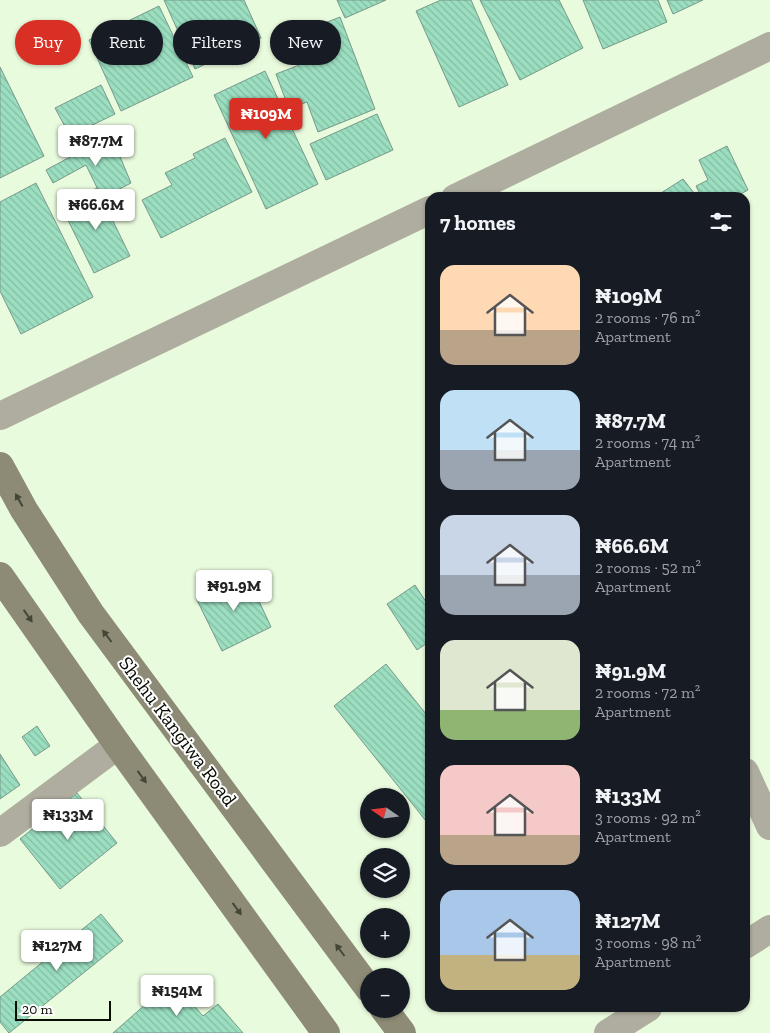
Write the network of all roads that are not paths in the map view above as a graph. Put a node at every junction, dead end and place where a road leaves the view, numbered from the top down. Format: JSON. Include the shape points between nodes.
{"nodes":[{"id":1,"x":770,"y":46,"type":"edge"},
{"id":2,"x":475,"y":192,"type":"edge"},
{"id":3,"x":425,"y":212,"type":"edge"},
{"id":4,"x":0,"y":416,"type":"edge"},
{"id":5,"x":0,"y":466,"type":"edge"},
{"id":6,"x":2,"y":582,"type":"edge"},
{"id":7,"x":118,"y":745,"type":"junction"},
{"id":8,"x":750,"y":783,"type":"edge"},
{"id":9,"x":770,"y":826,"type":"edge"},
{"id":10,"x":0,"y":833,"type":"edge"},
{"id":11,"x":770,"y":929,"type":"edge"},
{"id":12,"x":750,"y":942,"type":"edge"},
{"id":13,"x":360,"y":977,"type":"edge"},
{"id":14,"x":642,"y":1012,"type":"edge"},
{"id":15,"x":391,"y":1018,"type":"edge"},
{"id":16,"x":326,"y":1033,"type":"edge"},
{"id":17,"x":402,"y":1033,"type":"edge"},
{"id":18,"x":608,"y":1033,"type":"edge"}],
"edges":[{"from":1,"to":2,"type":"street"},
{"from":3,"to":4,"type":"street"},
{"from":13,"to":5,"type":"main road","name":"Shehu Kangiwa Road","one_way":true,"via":[[91,614],[24,510]]},
{"from":6,"to":7,"type":"main road","one_way":true},
{"from":7,"to":10,"type":"street"},
{"from":7,"to":16,"type":"main road","one_way":true},
{"from":8,"to":9,"type":"street"},
{"from":11,"to":12,"type":"street"},
{"from":14,"to":18,"type":"street"},
{"from":15,"to":17,"type":"main road"}]}
